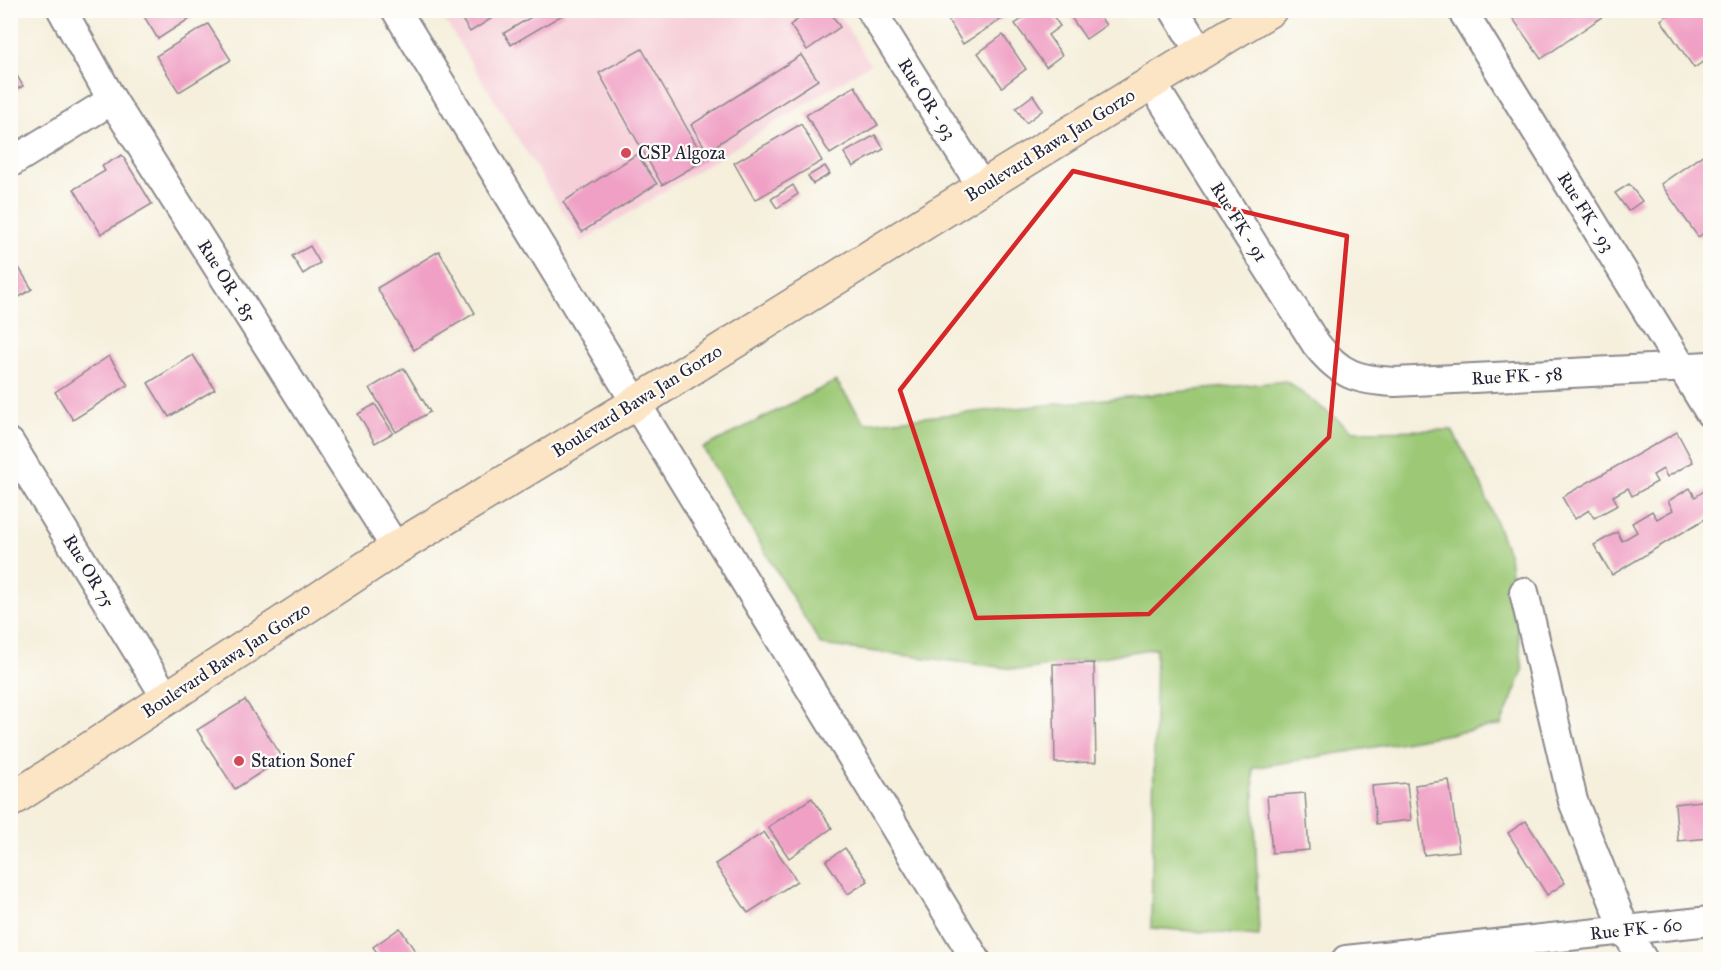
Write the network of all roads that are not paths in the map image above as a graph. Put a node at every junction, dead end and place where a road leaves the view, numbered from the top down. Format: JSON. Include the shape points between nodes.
{"nodes":[{"id":1,"x":62,"y":10,"type":"edge"},
{"id":2,"x":396,"y":10,"type":"edge"},
{"id":3,"x":871,"y":10,"type":"edge"},
{"id":4,"x":1174,"y":10,"type":"edge"},
{"id":5,"x":1270,"y":10,"type":"edge"},
{"id":6,"x":1462,"y":10,"type":"edge"},
{"id":7,"x":1200,"y":52,"type":"junction"},
{"id":8,"x":1151,"y":82,"type":"junction"},
{"id":9,"x":112,"y":100,"type":"junction"},
{"id":10,"x":10,"y":163,"type":"edge"},
{"id":11,"x":982,"y":187,"type":"junction"},
{"id":12,"x":1329,"y":361,"type":"joint"},
{"id":13,"x":1697,"y":367,"type":"edge"},
{"id":14,"x":636,"y":403,"type":"junction"},
{"id":15,"x":1710,"y":413,"type":"edge"},
{"id":16,"x":10,"y":443,"type":"edge"},
{"id":17,"x":396,"y":548,"type":"junction"},
{"id":18,"x":1524,"y":592,"type":"dead end"},
{"id":19,"x":167,"y":699,"type":"junction"},
{"id":20,"x":10,"y":801,"type":"edge"},
{"id":21,"x":1710,"y":921,"type":"edge"},
{"id":22,"x":1625,"y":930,"type":"junction"},
{"id":23,"x":976,"y":960,"type":"edge"},
{"id":24,"x":1346,"y":960,"type":"edge"},
{"id":25,"x":1643,"y":960,"type":"edge"}],
"edges":[{"from":1,"to":9,"type":"street","name":"Rue OR - 85"},
{"from":2,"to":14,"type":"street"},
{"from":3,"to":11,"type":"street","name":"Rue OR - 93"},
{"from":4,"to":7,"type":"street"},
{"from":5,"to":7,"type":"main road","name":"Boulevard Bawa Jan Gorzo"},
{"from":6,"to":13,"type":"street","name":"Rue FK - 93"},
{"from":7,"to":8,"type":"main road","name":"Boulevard Bawa Jan Gorzo"},
{"from":8,"to":11,"type":"main road","name":"Boulevard Bawa Jan Gorzo"},
{"from":8,"to":12,"type":"street","name":"Rue FK - 91"},
{"from":9,"to":10,"type":"street"},
{"from":9,"to":17,"type":"street","name":"Rue OR - 85"},
{"from":11,"to":14,"type":"main road","name":"Boulevard Bawa Jan Gorzo"},
{"from":12,"to":13,"type":"street","name":"Rue FK - 58","via":[[1348,375],[1395,382]]},
{"from":13,"to":15,"type":"street","name":"Rue FK - 93"},
{"from":14,"to":17,"type":"main road","name":"Boulevard Bawa Jan Gorzo"},
{"from":14,"to":23,"type":"street"},
{"from":16,"to":19,"type":"street","name":"Rue OR 75"},
{"from":17,"to":19,"type":"main road","name":"Boulevard Bawa Jan Gorzo"},
{"from":18,"to":22,"type":"street","via":[[1573,801]]},
{"from":19,"to":20,"type":"main road","name":"Boulevard Bawa Jan Gorzo"},
{"from":21,"to":22,"type":"street","name":"Rue FK - 60"},
{"from":22,"to":24,"type":"street","name":"Rue FK - 60"},
{"from":22,"to":25,"type":"street"}]}
